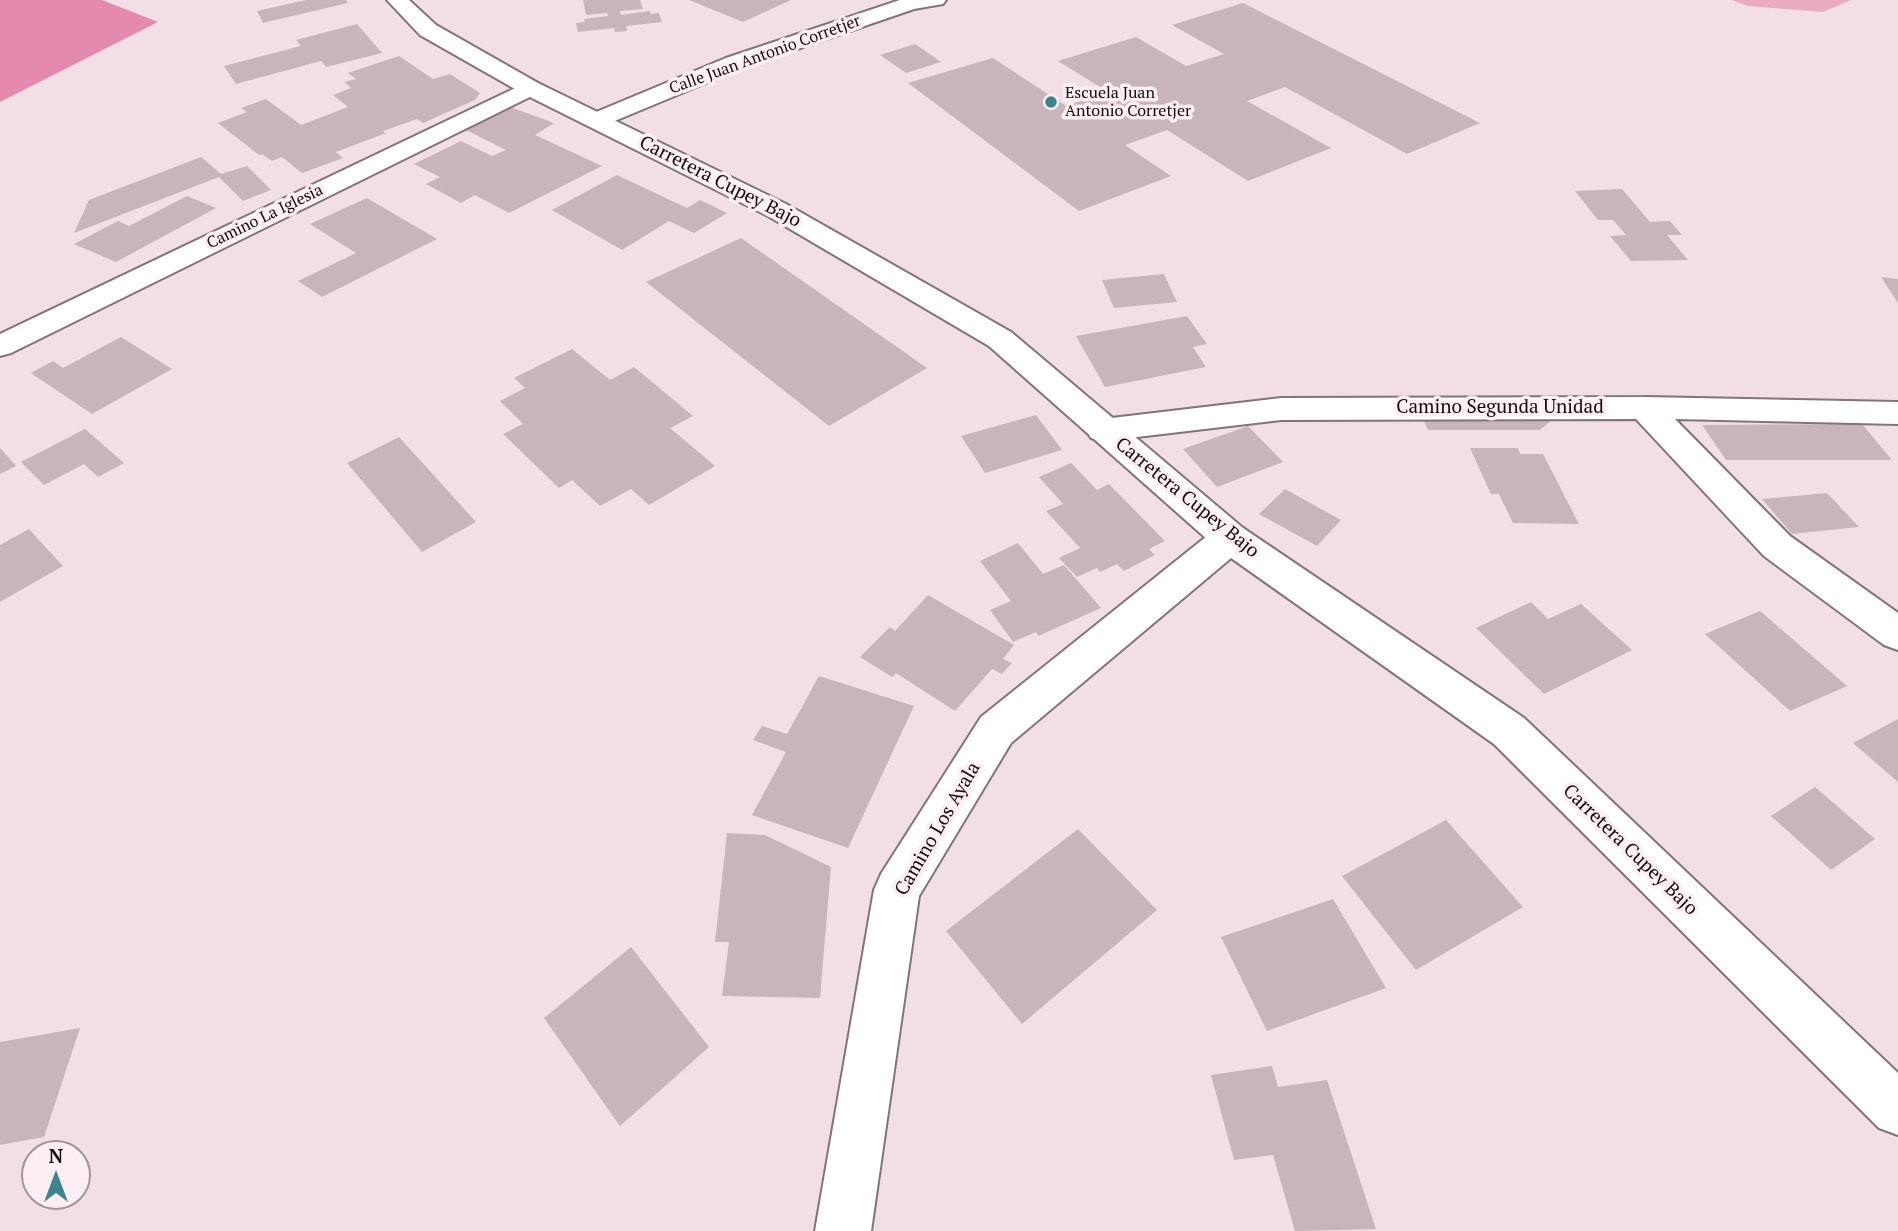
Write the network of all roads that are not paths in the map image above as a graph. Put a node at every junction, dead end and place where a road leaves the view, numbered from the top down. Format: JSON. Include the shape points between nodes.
{"nodes":[{"id":1,"x":397,"y":0,"type":"edge"},
{"id":2,"x":936,"y":0,"type":"edge"},
{"id":3,"x":530,"y":88,"type":"junction"},
{"id":4,"x":597,"y":120,"type":"junction"},
{"id":5,"x":0,"y":346,"type":"edge"},
{"id":6,"x":1645,"y":408,"type":"junction"},
{"id":7,"x":1898,"y":413,"type":"edge"},
{"id":8,"x":1103,"y":429,"type":"junction"},
{"id":9,"x":1230,"y":538,"type":"junction"},
{"id":10,"x":1898,"y":634,"type":"edge"},
{"id":11,"x":1898,"y":1109,"type":"edge"},
{"id":12,"x":843,"y":1231,"type":"edge"}],
"edges":[{"from":1,"to":3,"type":"street","name":"Carretera Cupey Bajo","via":[[428,30]]},
{"from":2,"to":4,"type":"street","name":"Calle Juan Antonio Corretjer","via":[[911,3],[734,62]]},
{"from":3,"to":4,"type":"street","name":"Carretera Cupey Bajo"},
{"from":3,"to":5,"type":"street","name":"Camino La Iglesia"},
{"from":4,"to":8,"type":"street","name":"Carretera Cupey Bajo","via":[[777,210],[1000,339]]},
{"from":6,"to":7,"type":"street","name":"Camino Segunda Unidad"},
{"from":6,"to":8,"type":"street","name":"Camino Segunda Unidad","via":[[1281,409]]},
{"from":6,"to":10,"type":"street","via":[[1777,547]]},
{"from":8,"to":9,"type":"street","name":"Carretera Cupey Bajo"},
{"from":9,"to":11,"type":"street","name":"Carretera Cupey Bajo","via":[[1509,731]]},
{"from":9,"to":12,"type":"street","name":"Camino Los Ayala","via":[[996,730],[897,890]]}]}
